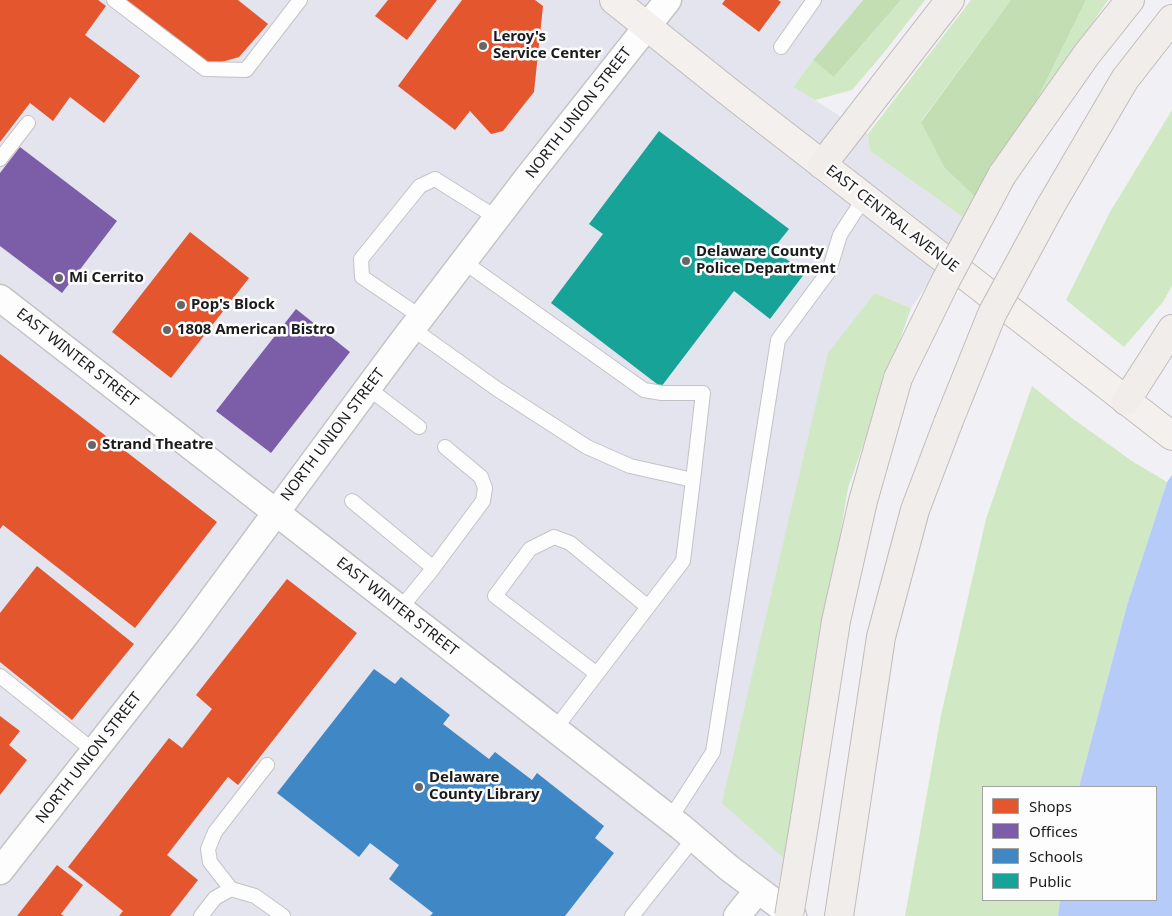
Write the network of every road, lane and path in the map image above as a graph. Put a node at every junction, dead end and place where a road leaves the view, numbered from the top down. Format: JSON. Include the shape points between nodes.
{"nodes":[{"id":1,"x":114,"y":0,"type":"edge"},
{"id":2,"x":300,"y":0,"type":"edge"},
{"id":3,"x":614,"y":0,"type":"edge"},
{"id":4,"x":668,"y":0,"type":"edge"},
{"id":5,"x":814,"y":0,"type":"edge"},
{"id":6,"x":950,"y":0,"type":"edge"},
{"id":7,"x":1130,"y":0,"type":"edge"},
{"id":8,"x":1172,"y":19,"type":"edge"},
{"id":9,"x":647,"y":26,"type":"junction"},
{"id":10,"x":781,"y":47,"type":"dead end"},
{"id":11,"x":28,"y":123,"type":"dead end"},
{"id":12,"x":0,"y":159,"type":"edge"},
{"id":13,"x":822,"y":165,"type":"junction"},
{"id":14,"x":864,"y":198,"type":"junction"},
{"id":15,"x":497,"y":218,"type":"junction"},
{"id":16,"x":464,"y":262,"type":"junction"},
{"id":17,"x":0,"y":298,"type":"edge"},
{"id":18,"x":417,"y":323,"type":"junction"},
{"id":19,"x":1172,"y":329,"type":"edge"},
{"id":20,"x":368,"y":388,"type":"junction"},
{"id":21,"x":1126,"y":401,"type":"junction"},
{"id":22,"x":419,"y":427,"type":"dead end"},
{"id":23,"x":1172,"y":436,"type":"edge"},
{"id":24,"x":445,"y":447,"type":"dead end"},
{"id":25,"x":693,"y":480,"type":"junction"},
{"id":26,"x":352,"y":502,"type":"dead end"},
{"id":27,"x":276,"y":512,"type":"junction"},
{"id":28,"x":431,"y":571,"type":"junction"},
{"id":29,"x":648,"y":607,"type":"junction"},
{"id":30,"x":400,"y":609,"type":"junction"},
{"id":31,"x":597,"y":674,"type":"junction"},
{"id":32,"x":0,"y":676,"type":"edge"},
{"id":33,"x":555,"y":730,"type":"junction"},
{"id":34,"x":94,"y":751,"type":"junction"},
{"id":35,"x":267,"y":765,"type":"dead end"},
{"id":36,"x":670,"y":819,"type":"junction"},
{"id":37,"x":694,"y":838,"type":"junction"},
{"id":38,"x":0,"y":871,"type":"edge"},
{"id":39,"x":231,"y":889,"type":"junction"},
{"id":40,"x":758,"y":890,"type":"junction"},
{"id":41,"x":201,"y":916,"type":"edge"},
{"id":42,"x":283,"y":916,"type":"edge"},
{"id":43,"x":632,"y":916,"type":"edge"},
{"id":44,"x":737,"y":916,"type":"edge"},
{"id":45,"x":791,"y":916,"type":"edge"},
{"id":46,"x":839,"y":916,"type":"edge"}],
"edges":[{"from":1,"to":2,"type":"lane","via":[[205,69],[246,70]]},
{"from":3,"to":9,"type":"highway","name":"EAST CENTRAL AVENUE"},
{"from":4,"to":9,"type":"street","name":"NORTH UNION STREET"},
{"from":5,"to":10,"type":"lane"},
{"from":6,"to":13,"type":"highway"},
{"from":7,"to":45,"type":"highway","bridge":true,"via":[[1087,54],[1002,175],[898,378],[863,501],[836,622]]},
{"from":8,"to":46,"type":"highway","bridge":true,"via":[[1125,80],[992,314],[915,510],[881,637]]},
{"from":9,"to":13,"type":"highway","name":"EAST CENTRAL AVENUE"},
{"from":9,"to":15,"type":"street","name":"NORTH UNION STREET"},
{"from":11,"to":12,"type":"lane"},
{"from":13,"to":14,"type":"highway","name":"EAST CENTRAL AVENUE"},
{"from":14,"to":21,"type":"highway","name":"EAST CENTRAL AVENUE"},
{"from":14,"to":36,"type":"lane","via":[[840,235],[829,271],[778,340],[713,752]]},
{"from":15,"to":16,"type":"street","name":"NORTH UNION STREET"},
{"from":15,"to":18,"type":"lane","via":[[435,179],[420,186],[361,259],[362,277]]},
{"from":16,"to":18,"type":"street","name":"NORTH UNION STREET"},
{"from":16,"to":25,"type":"lane","via":[[644,390],[703,393]]},
{"from":17,"to":27,"type":"street","name":"EAST WINTER STREET"},
{"from":18,"to":20,"type":"street","name":"NORTH UNION STREET"},
{"from":18,"to":25,"type":"lane","via":[[497,389],[587,446],[630,466]]},
{"from":19,"to":21,"type":"highway"},
{"from":20,"to":22,"type":"lane"},
{"from":20,"to":27,"type":"street","name":"NORTH UNION STREET"},
{"from":21,"to":23,"type":"highway","name":"EAST CENTRAL AVENUE"},
{"from":24,"to":28,"type":"lane","via":[[481,477],[485,488],[483,501]]},
{"from":25,"to":29,"type":"lane","via":[[682,561]]},
{"from":26,"to":28,"type":"lane","via":[[431,566]]},
{"from":27,"to":30,"type":"street","name":"EAST WINTER STREET"},
{"from":27,"to":34,"type":"street","name":"NORTH UNION STREET"},
{"from":28,"to":30,"type":"lane"},
{"from":29,"to":31,"type":"lane"},
{"from":29,"to":31,"type":"lane","via":[[570,543],[554,537],[530,549],[495,596]]},
{"from":30,"to":33,"type":"street","name":"EAST WINTER STREET"},
{"from":31,"to":33,"type":"lane"},
{"from":32,"to":34,"type":"lane"},
{"from":33,"to":36,"type":"street","name":"EAST WINTER STREET"},
{"from":34,"to":38,"type":"street","name":"NORTH UNION STREET"},
{"from":35,"to":39,"type":"lane","via":[[215,832],[208,849],[210,862]]},
{"from":36,"to":37,"type":"street","name":"EAST WINTER STREET"},
{"from":37,"to":40,"type":"street","name":"EAST WINTER STREET"},
{"from":37,"to":43,"type":"lane"},
{"from":39,"to":41,"type":"lane","via":[[215,898]]},
{"from":39,"to":42,"type":"lane","via":[[255,896]]},
{"from":40,"to":44,"type":"street"},
{"from":40,"to":45,"type":"street","name":"EAST WINTER STREET"}]}
